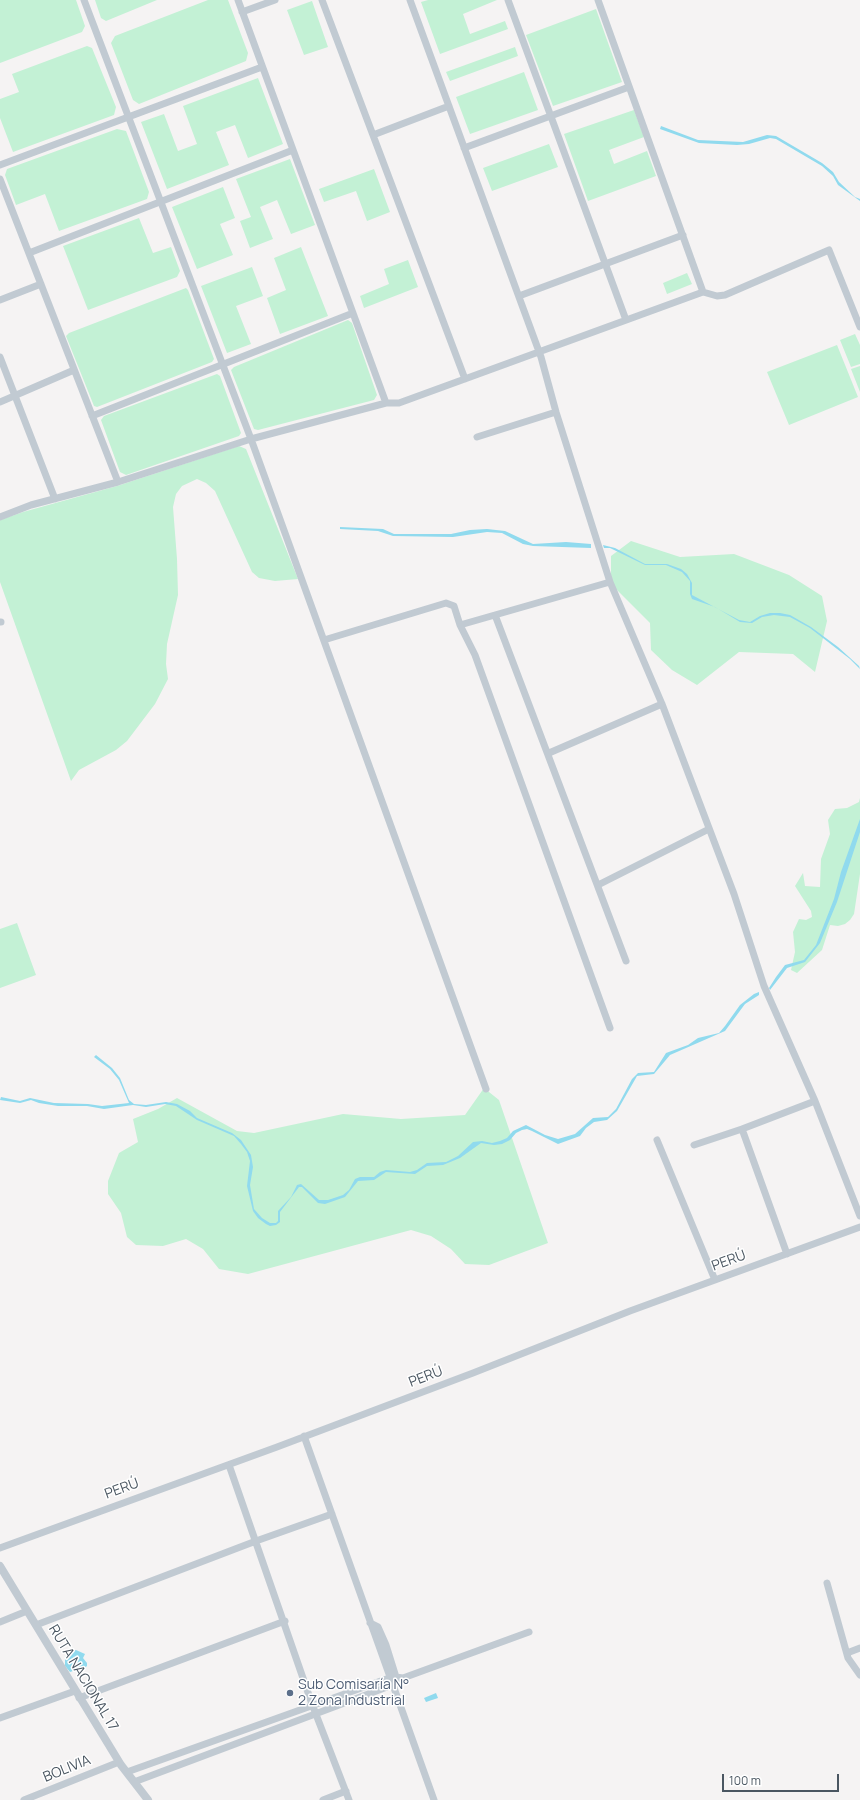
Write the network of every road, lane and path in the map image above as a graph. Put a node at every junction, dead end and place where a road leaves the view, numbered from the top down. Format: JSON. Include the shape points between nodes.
{"nodes":[{"id":1,"x":84,"y":0,"type":"edge"},
{"id":2,"x":238,"y":0,"type":"edge"},
{"id":3,"x":275,"y":0,"type":"edge"},
{"id":4,"x":322,"y":0,"type":"edge"},
{"id":5,"x":410,"y":0,"type":"edge"},
{"id":6,"x":508,"y":0,"type":"edge"},
{"id":7,"x":598,"y":0,"type":"edge"},
{"id":8,"x":242,"y":12,"type":"junction"},
{"id":9,"x":262,"y":67,"type":"junction"},
{"id":10,"x":629,"y":87,"type":"junction"},
{"id":11,"x":449,"y":106,"type":"junction"},
{"id":12,"x":550,"y":116,"type":"junction"},
{"id":13,"x":129,"y":117,"type":"junction"},
{"id":14,"x":373,"y":135,"type":"junction"},
{"id":15,"x":464,"y":148,"type":"junction"},
{"id":16,"x":293,"y":150,"type":"junction"},
{"id":17,"x":0,"y":165,"type":"edge"},
{"id":18,"x":0,"y":179,"type":"edge"},
{"id":19,"x":2,"y":192,"type":"edge"},
{"id":20,"x":161,"y":202,"type":"junction"},
{"id":21,"x":683,"y":235,"type":"junction"},
{"id":22,"x":29,"y":253,"type":"junction"},
{"id":23,"x":605,"y":264,"type":"junction"},
{"id":24,"x":41,"y":284,"type":"junction"},
{"id":25,"x":703,"y":292,"type":"junction"},
{"id":26,"x":519,"y":296,"type":"junction"},
{"id":27,"x":0,"y":300,"type":"edge"},
{"id":28,"x":353,"y":313,"type":"junction"},
{"id":29,"x":626,"y":320,"type":"junction"},
{"id":30,"x":860,"y":327,"type":"edge"},
{"id":31,"x":539,"y":352,"type":"junction"},
{"id":32,"x":0,"y":357,"type":"edge"},
{"id":33,"x":223,"y":364,"type":"junction"},
{"id":34,"x":74,"y":370,"type":"junction"},
{"id":35,"x":465,"y":379,"type":"junction"},
{"id":36,"x":15,"y":395,"type":"junction"},
{"id":37,"x":0,"y":402,"type":"edge"},
{"id":38,"x":386,"y":403,"type":"junction"},
{"id":39,"x":556,"y":412,"type":"junction"},
{"id":40,"x":92,"y":416,"type":"junction"},
{"id":41,"x":477,"y":436,"type":"dead end"},
{"id":42,"x":251,"y":439,"type":"junction"},
{"id":43,"x":118,"y":482,"type":"junction"},
{"id":44,"x":55,"y":498,"type":"junction"},
{"id":45,"x":0,"y":517,"type":"edge"},
{"id":46,"x":610,"y":582,"type":"junction"},
{"id":47,"x":495,"y":615,"type":"junction"},
{"id":48,"x":460,"y":625,"type":"junction"},
{"id":49,"x":324,"y":640,"type":"junction"},
{"id":50,"x":662,"y":704,"type":"junction"},
{"id":51,"x":549,"y":753,"type":"junction"},
{"id":52,"x":709,"y":830,"type":"junction"},
{"id":53,"x":598,"y":885,"type":"junction"},
{"id":54,"x":626,"y":961,"type":"dead end"},
{"id":55,"x":610,"y":1028,"type":"dead end"},
{"id":56,"x":486,"y":1090,"type":"dead end"},
{"id":57,"x":815,"y":1101,"type":"junction"},
{"id":58,"x":742,"y":1129,"type":"junction"},
{"id":59,"x":657,"y":1140,"type":"dead end"},
{"id":60,"x":694,"y":1145,"type":"dead end"},
{"id":61,"x":860,"y":1216,"type":"edge"},
{"id":62,"x":860,"y":1227,"type":"edge"},
{"id":63,"x":787,"y":1254,"type":"junction"},
{"id":64,"x":716,"y":1280,"type":"junction"},
{"id":65,"x":304,"y":1436,"type":"junction"},
{"id":66,"x":229,"y":1465,"type":"junction"},
{"id":67,"x":332,"y":1514,"type":"junction"},
{"id":68,"x":256,"y":1541,"type":"junction"},
{"id":69,"x":0,"y":1548,"type":"edge"},
{"id":70,"x":0,"y":1566,"type":"edge"},
{"id":71,"x":827,"y":1583,"type":"dead end"},
{"id":72,"x":28,"y":1611,"type":"junction"},
{"id":73,"x":0,"y":1622,"type":"edge"},
{"id":74,"x":285,"y":1622,"type":"junction"},
{"id":75,"x":36,"y":1625,"type":"junction"},
{"id":76,"x":529,"y":1632,"type":"dead end"},
{"id":77,"x":860,"y":1648,"type":"edge"},
{"id":78,"x":847,"y":1653,"type":"junction"},
{"id":79,"x":860,"y":1675,"type":"edge"},
{"id":80,"x":398,"y":1678,"type":"junction"},
{"id":81,"x":393,"y":1686,"type":"junction"},
{"id":82,"x":77,"y":1694,"type":"junction"},
{"id":83,"x":312,"y":1704,"type":"junction"},
{"id":84,"x":316,"y":1713,"type":"junction"},
{"id":85,"x":0,"y":1718,"type":"edge"},
{"id":86,"x":119,"y":1762,"type":"junction"},
{"id":87,"x":127,"y":1772,"type":"junction"},
{"id":88,"x":134,"y":1782,"type":"junction"},
{"id":89,"x":346,"y":1791,"type":"junction"},
{"id":90,"x":24,"y":1800,"type":"edge"},
{"id":91,"x":148,"y":1800,"type":"edge"},
{"id":92,"x":323,"y":1800,"type":"edge"},
{"id":93,"x":349,"y":1800,"type":"edge"},
{"id":94,"x":434,"y":1800,"type":"edge"}],
"edges":[{"from":1,"to":13,"type":"street"},
{"from":2,"to":8,"type":"street"},
{"from":3,"to":8,"type":"street"},
{"from":4,"to":14,"type":"street"},
{"from":5,"to":11,"type":"street"},
{"from":6,"to":12,"type":"street"},
{"from":7,"to":10,"type":"street"},
{"from":8,"to":9,"type":"street"},
{"from":9,"to":13,"type":"street"},
{"from":9,"to":16,"type":"street"},
{"from":10,"to":12,"type":"street"},
{"from":10,"to":21,"type":"street"},
{"from":11,"to":14,"type":"street"},
{"from":11,"to":15,"type":"street"},
{"from":12,"to":15,"type":"street"},
{"from":12,"to":23,"type":"street"},
{"from":13,"to":17,"type":"street"},
{"from":13,"to":20,"type":"street"},
{"from":14,"to":35,"type":"street"},
{"from":15,"to":26,"type":"street"},
{"from":16,"to":20,"type":"street"},
{"from":16,"to":28,"type":"street"},
{"from":18,"to":19,"type":"street"},
{"from":19,"to":22,"type":"street"},
{"from":20,"to":22,"type":"street"},
{"from":20,"to":33,"type":"street"},
{"from":21,"to":23,"type":"street"},
{"from":21,"to":25,"type":"street"},
{"from":22,"to":24,"type":"street"},
{"from":23,"to":26,"type":"street"},
{"from":23,"to":29,"type":"street"},
{"from":24,"to":27,"type":"street"},
{"from":24,"to":34,"type":"street"},
{"from":25,"to":29,"type":"street"},
{"from":25,"to":30,"type":"street","via":[[717,296],[725,295],[829,250]]},
{"from":26,"to":31,"type":"street"},
{"from":28,"to":33,"type":"street"},
{"from":28,"to":38,"type":"street"},
{"from":29,"to":31,"type":"street"},
{"from":31,"to":35,"type":"street"},
{"from":31,"to":39,"type":"street"},
{"from":32,"to":36,"type":"street"},
{"from":33,"to":40,"type":"street"},
{"from":33,"to":42,"type":"street"},
{"from":34,"to":36,"type":"street"},
{"from":34,"to":40,"type":"street"},
{"from":35,"to":38,"type":"street","via":[[399,403]]},
{"from":36,"to":37,"type":"street"},
{"from":36,"to":44,"type":"street"},
{"from":38,"to":42,"type":"street"},
{"from":39,"to":41,"type":"street"},
{"from":39,"to":46,"type":"street"},
{"from":40,"to":43,"type":"street"},
{"from":42,"to":43,"type":"street"},
{"from":42,"to":49,"type":"street"},
{"from":43,"to":44,"type":"street"},
{"from":44,"to":45,"type":"street"},
{"from":46,"to":47,"type":"street"},
{"from":46,"to":50,"type":"street"},
{"from":47,"to":48,"type":"street"},
{"from":47,"to":51,"type":"street"},
{"from":48,"to":49,"type":"street","via":[[454,606],[446,603]]},
{"from":48,"to":55,"type":"street","via":[[475,655]]},
{"from":49,"to":56,"type":"street"},
{"from":50,"to":51,"type":"street"},
{"from":50,"to":52,"type":"street"},
{"from":51,"to":53,"type":"street"},
{"from":52,"to":53,"type":"street"},
{"from":52,"to":57,"type":"street","via":[[734,894],[764,986]]},
{"from":53,"to":54,"type":"street"},
{"from":57,"to":58,"type":"street"},
{"from":57,"to":61,"type":"street"},
{"from":58,"to":60,"type":"street"},
{"from":58,"to":63,"type":"street"},
{"from":59,"to":64,"type":"street"},
{"from":62,"to":63,"type":"street","name":"PERÚ"},
{"from":63,"to":64,"type":"street","name":"PERÚ"},
{"from":64,"to":65,"type":"street","name":"PERÚ"},
{"from":65,"to":66,"type":"street","name":"PERÚ"},
{"from":65,"to":67,"type":"street"},
{"from":66,"to":68,"type":"street"},
{"from":66,"to":69,"type":"street","name":"PERÚ"},
{"from":67,"to":68,"type":"street"},
{"from":67,"to":80,"type":"street","via":[[370,1623],[378,1627]]},
{"from":68,"to":74,"type":"street"},
{"from":68,"to":75,"type":"street"},
{"from":70,"to":72,"type":"street","name":"RUTA NACIONAL 17"},
{"from":71,"to":78,"type":"street"},
{"from":72,"to":73,"type":"street"},
{"from":72,"to":75,"type":"street","name":"RUTA NACIONAL 17"},
{"from":74,"to":82,"type":"street"},
{"from":74,"to":83,"type":"street"},
{"from":75,"to":82,"type":"street","name":"RUTA NACIONAL 17"},
{"from":76,"to":80,"type":"street"},
{"from":77,"to":78,"type":"street"},
{"from":78,"to":79,"type":"street"},
{"from":80,"to":81,"type":"street"},
{"from":80,"to":81,"type":"street"},
{"from":80,"to":83,"type":"street"},
{"from":81,"to":84,"type":"street"},
{"from":81,"to":94,"type":"street"},
{"from":82,"to":85,"type":"street"},
{"from":82,"to":86,"type":"street","name":"RUTA NACIONAL 17"},
{"from":83,"to":84,"type":"street"},
{"from":83,"to":87,"type":"street"},
{"from":84,"to":88,"type":"street"},
{"from":84,"to":89,"type":"street"},
{"from":86,"to":87,"type":"street","name":"RUTA NACIONAL 17"},
{"from":86,"to":90,"type":"street","name":"BOLIVIA"},
{"from":87,"to":88,"type":"street","name":"RUTA NACIONAL 17"},
{"from":88,"to":91,"type":"street","name":"RUTA NACIONAL 17"},
{"from":89,"to":92,"type":"street"},
{"from":89,"to":93,"type":"street"}]}
